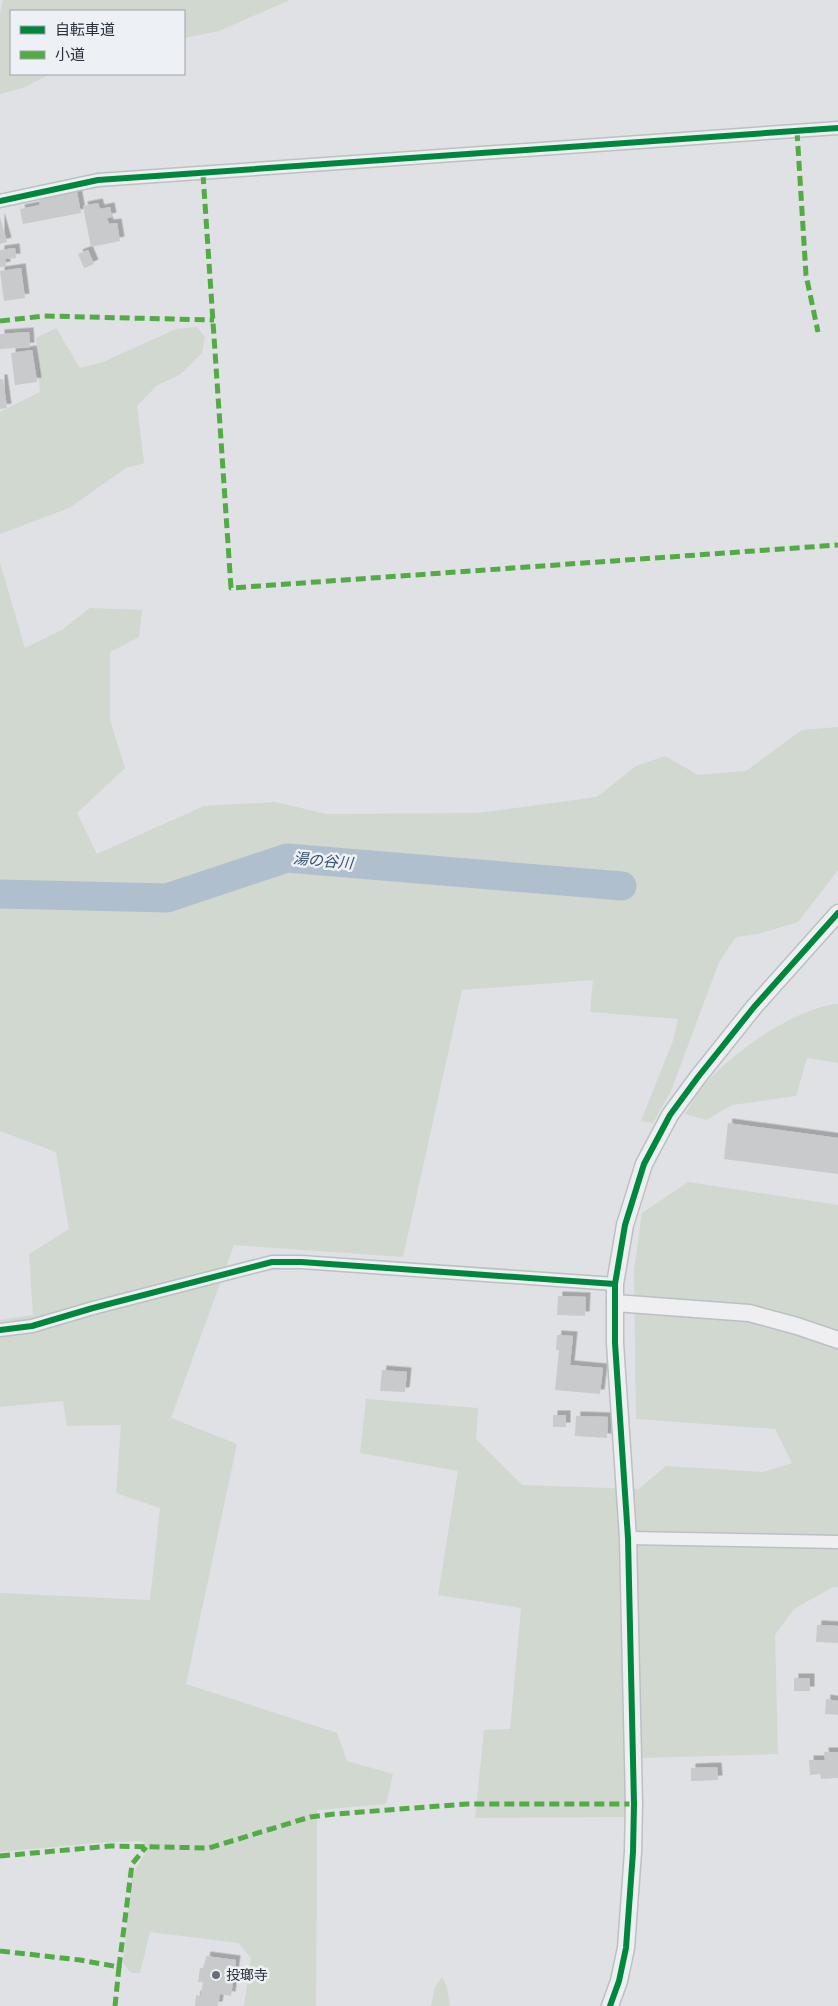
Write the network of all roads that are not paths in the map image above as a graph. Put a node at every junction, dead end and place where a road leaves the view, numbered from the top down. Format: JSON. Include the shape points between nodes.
{"nodes":[{"id":1,"x":838,"y":128,"type":"edge"},
{"id":2,"x":0,"y":201,"type":"edge"},
{"id":3,"x":838,"y":913,"type":"edge"},
{"id":4,"x":615,"y":1284,"type":"junction"},
{"id":5,"x":615,"y":1303,"type":"junction"},
{"id":6,"x":0,"y":1330,"type":"edge"},
{"id":7,"x":838,"y":1340,"type":"edge"},
{"id":8,"x":628,"y":1538,"type":"junction"},
{"id":9,"x":838,"y":1542,"type":"edge"},
{"id":10,"x":610,"y":2006,"type":"edge"}],
"edges":[{"from":1,"to":2,"type":"street","via":[[98,180]]},
{"from":3,"to":4,"type":"street","via":[[754,1007],[670,1114],[644,1164],[625,1225]]},
{"from":4,"to":5,"type":"street"},
{"from":4,"to":6,"type":"street","via":[[272,1262],[32,1326]]},
{"from":5,"to":7,"type":"street","via":[[749,1313]]},
{"from":5,"to":8,"type":"street"},
{"from":8,"to":9,"type":"street"},
{"from":8,"to":10,"type":"street","via":[[633,1852],[626,1948]]}]}
